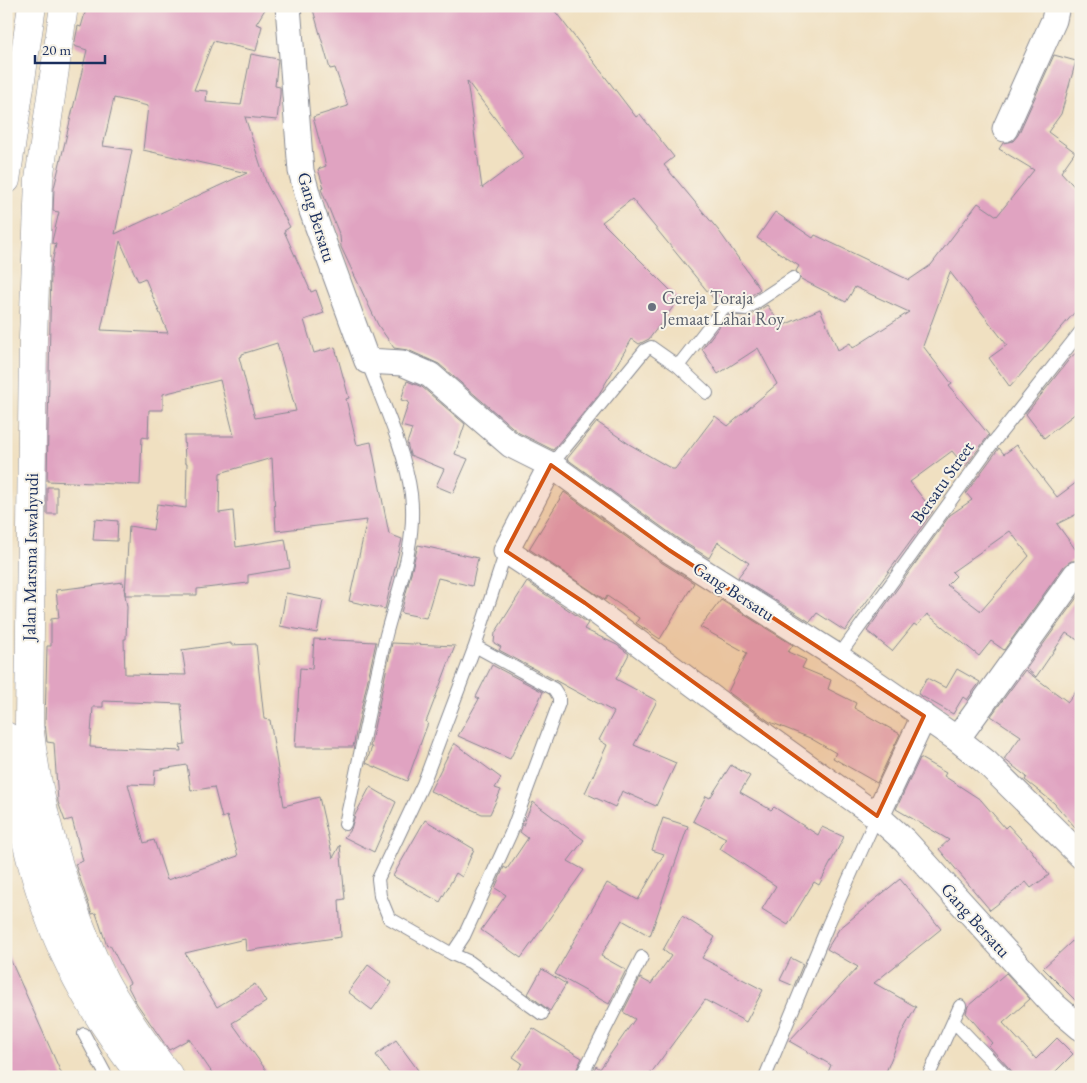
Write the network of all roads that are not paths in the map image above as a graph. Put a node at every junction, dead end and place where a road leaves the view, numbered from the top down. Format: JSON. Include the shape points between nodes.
{"nodes":[{"id":1,"x":32,"y":6,"type":"edge"},
{"id":2,"x":64,"y":6,"type":"edge"},
{"id":3,"x":288,"y":6,"type":"edge"},
{"id":4,"x":1058,"y":6,"type":"edge"},
{"id":5,"x":1005,"y":129,"type":"dead end"},
{"id":6,"x":6,"y":180,"type":"edge"},
{"id":7,"x":793,"y":278,"type":"dead end"},
{"id":8,"x":1081,"y":331,"type":"edge"},
{"id":9,"x":367,"y":361,"type":"junction"},
{"id":10,"x":678,"y":366,"type":"junction"},
{"id":11,"x":707,"y":394,"type":"dead end"},
{"id":12,"x":552,"y":465,"type":"junction"},
{"id":13,"x":506,"y":551,"type":"junction"},
{"id":14,"x":1076,"y":574,"type":"dead end"},
{"id":15,"x":475,"y":646,"type":"junction"},
{"id":16,"x":838,"y":657,"type":"junction"},
{"id":17,"x":924,"y":716,"type":"junction"},
{"id":18,"x":6,"y":736,"type":"edge"},
{"id":19,"x":957,"y":739,"type":"junction"},
{"id":20,"x":877,"y":816,"type":"junction"},
{"id":21,"x":345,"y":824,"type":"dead end"},
{"id":22,"x":1081,"y":856,"type":"edge"},
{"id":23,"x":452,"y":954,"type":"junction"},
{"id":24,"x":642,"y":957,"type":"dead end"},
{"id":25,"x":960,"y":1006,"type":"dead end"},
{"id":26,"x":542,"y":1014,"type":"dead end"},
{"id":27,"x":954,"y":1022,"type":"junction"},
{"id":28,"x":1081,"y":1028,"type":"edge"},
{"id":29,"x":84,"y":1034,"type":"dead end"},
{"id":30,"x":107,"y":1077,"type":"edge"},
{"id":31,"x":142,"y":1077,"type":"edge"},
{"id":32,"x":170,"y":1077,"type":"edge"},
{"id":33,"x":581,"y":1077,"type":"edge"},
{"id":34,"x":765,"y":1077,"type":"edge"},
{"id":35,"x":928,"y":1077,"type":"edge"},
{"id":36,"x":1007,"y":1077,"type":"edge"}],
"edges":[{"from":1,"to":6,"type":"highway"},
{"from":2,"to":32,"type":"highway","name":"Jalan Marsma Iswahyudi","via":[[38,180],[28,680],[30,734],[43,813],[85,938],[109,989]]},
{"from":3,"to":9,"type":"street","name":"Gang Bersatu","via":[[301,171],[312,211]]},
{"from":4,"to":5,"type":"street"},
{"from":7,"to":10,"type":"lane","via":[[746,310],[724,307]]},
{"from":8,"to":16,"type":"lane","name":"Bersatu Street","via":[[988,449]]},
{"from":9,"to":12,"type":"street","name":"Gang Bersatu","via":[[402,363],[430,375],[512,446]]},
{"from":9,"to":21,"type":"lane","name":"Gang Bersatu","via":[[404,464],[413,514],[410,543]]},
{"from":10,"to":11,"type":"lane"},
{"from":10,"to":12,"type":"lane","via":[[656,349],[645,350]]},
{"from":12,"to":13,"type":"street"},
{"from":12,"to":16,"type":"street","name":"Gang Bersatu","via":[[669,550]]},
{"from":13,"to":15,"type":"lane"},
{"from":13,"to":20,"type":"street","name":"Gang Bersatu","via":[[586,603]]},
{"from":14,"to":19,"type":"street"},
{"from":15,"to":23,"type":"lane","via":[[423,784],[378,879],[380,896],[389,918]]},
{"from":15,"to":23,"type":"lane","via":[[546,684],[557,692],[559,703],[512,833],[464,936]]},
{"from":16,"to":17,"type":"street","name":"Gang Bersatu"},
{"from":17,"to":19,"type":"street","name":"Gang Bersatu"},
{"from":17,"to":20,"type":"street"},
{"from":18,"to":31,"type":"highway","via":[[18,814],[60,942],[77,978],[119,1047]]},
{"from":19,"to":22,"type":"street","name":"Gang Bersatu","via":[[986,762]]},
{"from":20,"to":28,"type":"street","name":"Gang Bersatu","via":[[905,841],[1054,1005]]},
{"from":20,"to":34,"type":"lane"},
{"from":23,"to":26,"type":"lane","via":[[470,962]]},
{"from":24,"to":33,"type":"lane"},
{"from":25,"to":27,"type":"lane"},
{"from":27,"to":35,"type":"lane"},
{"from":27,"to":36,"type":"lane"},
{"from":29,"to":30,"type":"lane"}]}
